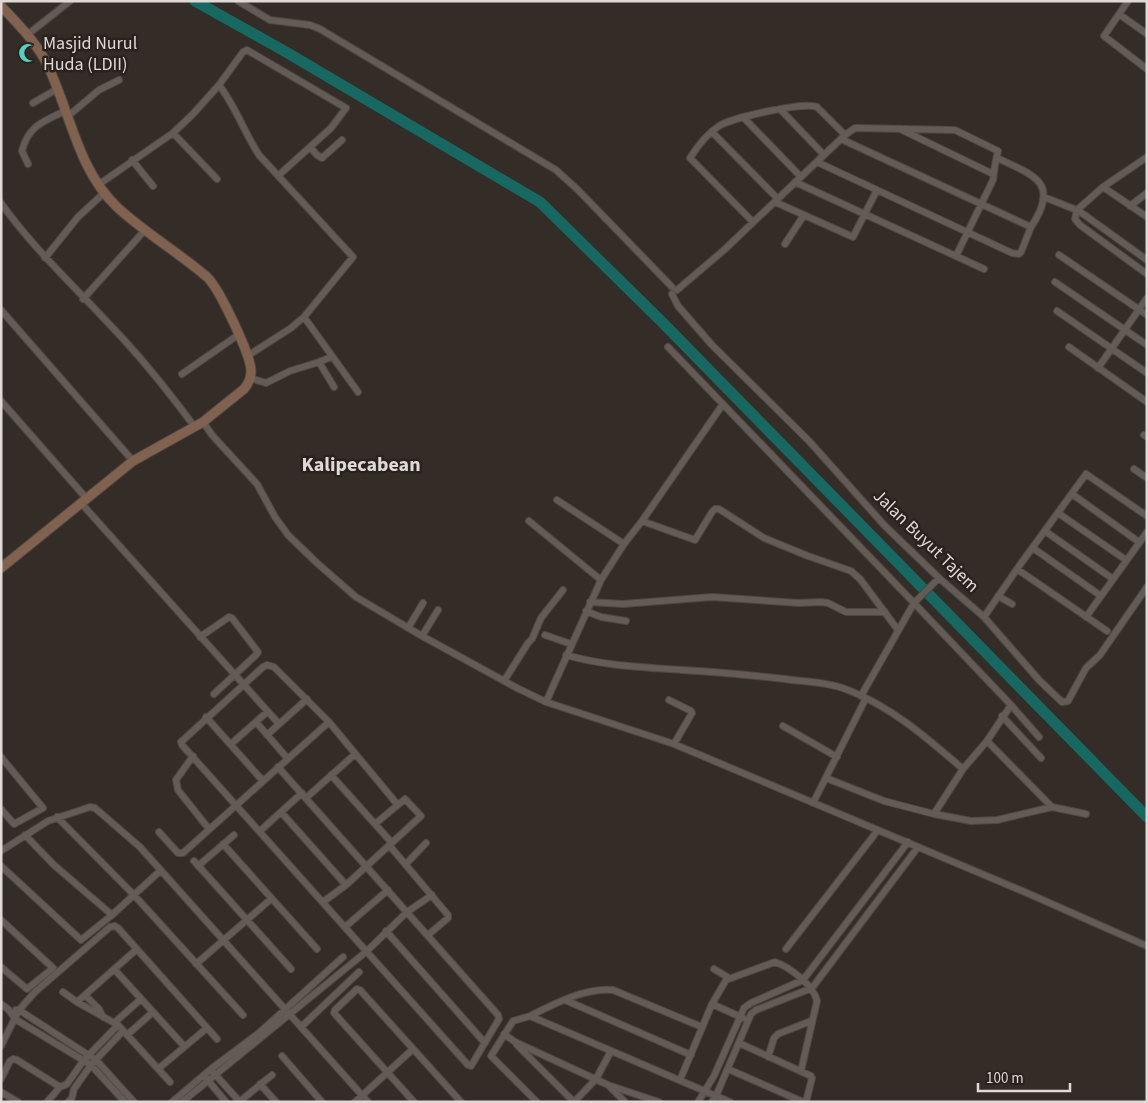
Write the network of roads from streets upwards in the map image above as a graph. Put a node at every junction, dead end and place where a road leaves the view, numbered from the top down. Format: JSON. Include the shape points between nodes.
{"nodes":[{"id":1,"x":6,"y":1,"type":"edge"},
{"id":2,"x":238,"y":1,"type":"edge"},
{"id":3,"x":1128,"y":1,"type":"edge"},
{"id":4,"x":66,"y":2,"type":"edge"},
{"id":5,"x":1,"y":6,"type":"edge"},
{"id":6,"x":1119,"y":14,"type":"junction"},
{"id":7,"x":1147,"y":34,"type":"edge"},
{"id":8,"x":27,"y":35,"type":"junction"},
{"id":9,"x":1147,"y":69,"type":"edge"},
{"id":10,"x":119,"y":80,"type":"dead end"},
{"id":11,"x":219,"y":85,"type":"junction"},
{"id":12,"x":57,"y":90,"type":"junction"},
{"id":13,"x":33,"y":103,"type":"dead end"},
{"id":14,"x":780,"y":108,"type":"junction"},
{"id":15,"x":66,"y":114,"type":"junction"},
{"id":16,"x":744,"y":118,"type":"junction"},
{"id":17,"x":896,"y":128,"type":"junction"},
{"id":18,"x":712,"y":132,"type":"junction"},
{"id":19,"x":173,"y":133,"type":"junction"},
{"id":20,"x":843,"y":137,"type":"junction"},
{"id":21,"x":342,"y":140,"type":"dead end"},
{"id":22,"x":310,"y":147,"type":"junction"},
{"id":23,"x":824,"y":155,"type":"junction"},
{"id":24,"x":1147,"y":157,"type":"edge"},
{"id":25,"x":997,"y":158,"type":"junction"},
{"id":26,"x":132,"y":160,"type":"junction"},
{"id":27,"x":817,"y":162,"type":"junction"},
{"id":28,"x":28,"y":164,"type":"dead end"},
{"id":29,"x":993,"y":174,"type":"junction"},
{"id":30,"x":279,"y":175,"type":"junction"},
{"id":31,"x":217,"y":179,"type":"dead end"},
{"id":32,"x":798,"y":180,"type":"junction"},
{"id":33,"x":153,"y":186,"type":"dead end"},
{"id":34,"x":1103,"y":187,"type":"junction"},
{"id":35,"x":101,"y":189,"type":"junction"},
{"id":36,"x":877,"y":190,"type":"junction"},
{"id":37,"x":1147,"y":194,"type":"edge"},
{"id":38,"x":1044,"y":197,"type":"junction"},
{"id":39,"x":776,"y":201,"type":"junction"},
{"id":40,"x":1,"y":202,"type":"edge"},
{"id":41,"x":981,"y":204,"type":"junction"},
{"id":42,"x":1130,"y":206,"type":"junction"},
{"id":43,"x":1074,"y":209,"type":"junction"},
{"id":44,"x":804,"y":215,"type":"junction"},
{"id":45,"x":866,"y":215,"type":"junction"},
{"id":46,"x":1147,"y":217,"type":"edge"},
{"id":47,"x":753,"y":222,"type":"junction"},
{"id":48,"x":1031,"y":227,"type":"junction"},
{"id":49,"x":145,"y":230,"type":"junction"},
{"id":50,"x":968,"y":232,"type":"junction"},
{"id":51,"x":785,"y":244,"type":"dead end"},
{"id":52,"x":956,"y":256,"type":"junction"},
{"id":53,"x":1059,"y":256,"type":"dead end"},
{"id":54,"x":45,"y":258,"type":"junction"},
{"id":55,"x":1147,"y":260,"type":"edge"},
{"id":56,"x":984,"y":269,"type":"dead end"},
{"id":57,"x":1147,"y":274,"type":"edge"},
{"id":58,"x":1055,"y":282,"type":"dead end"},
{"id":59,"x":674,"y":290,"type":"junction"},
{"id":60,"x":1147,"y":298,"type":"edge"},
{"id":61,"x":83,"y":299,"type":"junction"},
{"id":62,"x":1139,"y":309,"type":"junction"},
{"id":63,"x":1,"y":310,"type":"edge"},
{"id":64,"x":1057,"y":311,"type":"dead end"},
{"id":65,"x":1147,"y":315,"type":"edge"},
{"id":66,"x":304,"y":317,"type":"junction"},
{"id":67,"x":1124,"y":329,"type":"junction"},
{"id":68,"x":238,"y":335,"type":"junction"},
{"id":69,"x":1147,"y":345,"type":"edge"},
{"id":70,"x":668,"y":347,"type":"dead end"},
{"id":71,"x":1068,"y":347,"type":"dead end"},
{"id":72,"x":1111,"y":349,"type":"junction"},
{"id":73,"x":248,"y":355,"type":"junction"},
{"id":74,"x":331,"y":357,"type":"junction"},
{"id":75,"x":319,"y":362,"type":"junction"},
{"id":76,"x":1098,"y":368,"type":"junction"},
{"id":77,"x":1147,"y":373,"type":"edge"},
{"id":78,"x":182,"y":374,"type":"dead end"},
{"id":79,"x":250,"y":378,"type":"junction"},
{"id":80,"x":334,"y":387,"type":"dead end"},
{"id":81,"x":358,"y":392,"type":"dead end"},
{"id":82,"x":1,"y":401,"type":"edge"},
{"id":83,"x":1147,"y":402,"type":"edge"},
{"id":84,"x":723,"y":404,"type":"junction"},
{"id":85,"x":203,"y":422,"type":"junction"},
{"id":86,"x":194,"y":426,"type":"junction"},
{"id":87,"x":133,"y":461,"type":"junction"},
{"id":88,"x":1134,"y":469,"type":"dead end"},
{"id":89,"x":1147,"y":478,"type":"edge"},
{"id":90,"x":1072,"y":494,"type":"junction"},
{"id":91,"x":557,"y":500,"type":"dead end"},
{"id":92,"x":84,"y":501,"type":"junction"},
{"id":93,"x":1058,"y":513,"type":"junction"},
{"id":94,"x":1147,"y":516,"type":"edge"},
{"id":95,"x":529,"y":521,"type":"dead end"},
{"id":96,"x":642,"y":521,"type":"junction"},
{"id":97,"x":1045,"y":531,"type":"junction"},
{"id":98,"x":1147,"y":532,"type":"edge"},
{"id":99,"x":1139,"y":542,"type":"junction"},
{"id":100,"x":624,"y":544,"type":"junction"},
{"id":101,"x":1033,"y":548,"type":"junction"},
{"id":102,"x":1126,"y":560,"type":"junction"},
{"id":103,"x":1,"y":568,"type":"edge"},
{"id":104,"x":1017,"y":569,"type":"junction"},
{"id":105,"x":1113,"y":579,"type":"junction"},
{"id":106,"x":601,"y":580,"type":"junction"},
{"id":107,"x":937,"y":580,"type":"junction"},
{"id":108,"x":1147,"y":587,"type":"edge"},
{"id":109,"x":563,"y":590,"type":"dead end"},
{"id":110,"x":998,"y":596,"type":"junction"},
{"id":111,"x":1101,"y":596,"type":"junction"},
{"id":112,"x":590,"y":602,"type":"junction"},
{"id":113,"x":914,"y":602,"type":"junction"},
{"id":114,"x":423,"y":603,"type":"dead end"},
{"id":115,"x":1012,"y":604,"type":"dead end"},
{"id":116,"x":438,"y":610,"type":"dead end"},
{"id":117,"x":586,"y":611,"type":"junction"},
{"id":118,"x":885,"y":612,"type":"junction"},
{"id":119,"x":984,"y":617,"type":"junction"},
{"id":120,"x":1086,"y":617,"type":"junction"},
{"id":121,"x":626,"y":621,"type":"dead end"},
{"id":122,"x":408,"y":628,"type":"junction"},
{"id":123,"x":898,"y":630,"type":"junction"},
{"id":124,"x":1107,"y":631,"type":"dead end"},
{"id":125,"x":545,"y":635,"type":"dead end"},
{"id":126,"x":422,"y":636,"type":"junction"},
{"id":127,"x":200,"y":637,"type":"junction"},
{"id":128,"x":571,"y":644,"type":"junction"},
{"id":129,"x":566,"y":655,"type":"junction"},
{"id":130,"x":238,"y":680,"type":"junction"},
{"id":131,"x":504,"y":681,"type":"junction"},
{"id":132,"x":214,"y":694,"type":"dead end"},
{"id":133,"x":864,"y":697,"type":"junction"},
{"id":134,"x":308,"y":699,"type":"junction"},
{"id":135,"x":669,"y":700,"type":"dead end"},
{"id":136,"x":546,"y":702,"type":"junction"},
{"id":137,"x":1011,"y":705,"type":"junction"},
{"id":138,"x":267,"y":712,"type":"junction"},
{"id":139,"x":1002,"y":716,"type":"junction"},
{"id":140,"x":206,"y":717,"type":"junction"},
{"id":141,"x":256,"y":722,"type":"junction"},
{"id":142,"x":329,"y":722,"type":"junction"},
{"id":143,"x":279,"y":724,"type":"junction"},
{"id":144,"x":783,"y":726,"type":"dead end"},
{"id":145,"x":267,"y":735,"type":"junction"},
{"id":146,"x":1039,"y":737,"type":"dead end"},
{"id":147,"x":987,"y":741,"type":"junction"},
{"id":148,"x":231,"y":744,"type":"junction"},
{"id":149,"x":674,"y":744,"type":"junction"},
{"id":150,"x":355,"y":754,"type":"junction"},
{"id":151,"x":193,"y":756,"type":"junction"},
{"id":152,"x":1,"y":757,"type":"edge"},
{"id":153,"x":837,"y":757,"type":"junction"},
{"id":154,"x":288,"y":758,"type":"junction"},
{"id":155,"x":1041,"y":758,"type":"dead end"},
{"id":156,"x":278,"y":767,"type":"junction"},
{"id":157,"x":963,"y":769,"type":"junction"},
{"id":158,"x":331,"y":775,"type":"junction"},
{"id":159,"x":826,"y":778,"type":"junction"},
{"id":160,"x":263,"y":780,"type":"junction"},
{"id":161,"x":304,"y":796,"type":"junction"},
{"id":162,"x":811,"y":802,"type":"junction"},
{"id":163,"x":236,"y":804,"type":"junction"},
{"id":164,"x":397,"y":804,"type":"junction"},
{"id":165,"x":1052,"y":807,"type":"junction"},
{"id":166,"x":1,"y":809,"type":"edge"},
{"id":167,"x":281,"y":812,"type":"junction"},
{"id":168,"x":934,"y":814,"type":"junction"},
{"id":169,"x":1086,"y":814,"type":"dead end"},
{"id":170,"x":57,"y":817,"type":"junction"},
{"id":171,"x":375,"y":824,"type":"junction"},
{"id":172,"x":209,"y":829,"type":"junction"},
{"id":173,"x":878,"y":830,"type":"junction"},
{"id":174,"x":260,"y":831,"type":"junction"},
{"id":175,"x":159,"y":832,"type":"dead end"},
{"id":176,"x":25,"y":835,"type":"junction"},
{"id":177,"x":234,"y":835,"type":"dead end"},
{"id":178,"x":908,"y":842,"type":"junction"},
{"id":179,"x":426,"y":843,"type":"dead end"},
{"id":180,"x":223,"y":844,"type":"junction"},
{"id":181,"x":391,"y":844,"type":"junction"},
{"id":182,"x":918,"y":847,"type":"junction"},
{"id":183,"x":1,"y":851,"type":"edge"},
{"id":184,"x":406,"y":864,"type":"junction"},
{"id":185,"x":1,"y":866,"type":"edge"},
{"id":186,"x":366,"y":866,"type":"junction"},
{"id":187,"x":160,"y":871,"type":"junction"},
{"id":188,"x":884,"y":875,"type":"junction"},
{"id":189,"x":892,"y":881,"type":"junction"},
{"id":190,"x":346,"y":885,"type":"junction"},
{"id":191,"x":388,"y":890,"type":"junction"},
{"id":192,"x":134,"y":895,"type":"junction"},
{"id":193,"x":432,"y":895,"type":"junction"},
{"id":194,"x":271,"y":899,"type":"junction"},
{"id":195,"x":323,"y":902,"type":"junction"},
{"id":196,"x":407,"y":912,"type":"junction"},
{"id":197,"x":112,"y":915,"type":"junction"},
{"id":198,"x":1,"y":920,"type":"edge"},
{"id":199,"x":247,"y":920,"type":"junction"},
{"id":200,"x":346,"y":927,"type":"junction"},
{"id":201,"x":386,"y":931,"type":"junction"},
{"id":202,"x":428,"y":935,"type":"junction"},
{"id":203,"x":223,"y":941,"type":"junction"},
{"id":204,"x":1147,"y":946,"type":"edge"},
{"id":205,"x":317,"y":949,"type":"dead end"},
{"id":206,"x":786,"y":949,"type":"dead end"},
{"id":207,"x":138,"y":950,"type":"junction"},
{"id":208,"x":367,"y":951,"type":"junction"},
{"id":209,"x":343,"y":957,"type":"dead end"},
{"id":210,"x":196,"y":964,"type":"junction"},
{"id":211,"x":1,"y":967,"type":"edge"},
{"id":212,"x":114,"y":968,"type":"junction"},
{"id":213,"x":291,"y":968,"type":"dead end"},
{"id":214,"x":714,"y":969,"type":"dead end"},
{"id":215,"x":359,"y":972,"type":"dead end"},
{"id":216,"x":729,"y":978,"type":"junction"},
{"id":217,"x":804,"y":978,"type":"junction"},
{"id":218,"x":813,"y":986,"type":"junction"},
{"id":219,"x":63,"y":992,"type":"dead end"},
{"id":220,"x":85,"y":994,"type":"junction"},
{"id":221,"x":141,"y":999,"type":"junction"},
{"id":222,"x":565,"y":1000,"type":"junction"},
{"id":223,"x":77,"y":1002,"type":"junction"},
{"id":224,"x":1,"y":1004,"type":"edge"},
{"id":225,"x":712,"y":1004,"type":"junction"},
{"id":226,"x":9,"y":1010,"type":"junction"},
{"id":227,"x":19,"y":1010,"type":"junction"},
{"id":228,"x":287,"y":1011,"type":"junction"},
{"id":229,"x":153,"y":1012,"type":"junction"},
{"id":230,"x":243,"y":1015,"type":"dead end"},
{"id":231,"x":530,"y":1016,"type":"junction"},
{"id":232,"x":103,"y":1017,"type":"junction"},
{"id":233,"x":739,"y":1017,"type":"junction"},
{"id":234,"x":15,"y":1019,"type":"junction"},
{"id":235,"x":748,"y":1021,"type":"junction"},
{"id":236,"x":811,"y":1021,"type":"junction"},
{"id":237,"x":116,"y":1024,"type":"junction"},
{"id":238,"x":301,"y":1026,"type":"junction"},
{"id":239,"x":702,"y":1027,"type":"junction"},
{"id":240,"x":207,"y":1028,"type":"junction"},
{"id":241,"x":125,"y":1033,"type":"junction"},
{"id":242,"x":498,"y":1034,"type":"junction"},
{"id":243,"x":217,"y":1039,"type":"dead end"},
{"id":244,"x":515,"y":1042,"type":"junction"},
{"id":245,"x":485,"y":1043,"type":"junction"},
{"id":246,"x":739,"y":1043,"type":"junction"},
{"id":247,"x":1,"y":1046,"type":"edge"},
{"id":248,"x":184,"y":1046,"type":"junction"},
{"id":249,"x":413,"y":1049,"type":"junction"},
{"id":250,"x":611,"y":1051,"type":"junction"},
{"id":251,"x":691,"y":1054,"type":"junction"},
{"id":252,"x":282,"y":1056,"type":"dead end"},
{"id":253,"x":768,"y":1057,"type":"junction"},
{"id":254,"x":87,"y":1058,"type":"junction"},
{"id":255,"x":93,"y":1062,"type":"junction"},
{"id":256,"x":158,"y":1069,"type":"junction"},
{"id":257,"x":728,"y":1069,"type":"junction"},
{"id":258,"x":801,"y":1070,"type":"junction"},
{"id":259,"x":387,"y":1071,"type":"junction"},
{"id":260,"x":213,"y":1072,"type":"junction"},
{"id":261,"x":272,"y":1075,"type":"dead end"},
{"id":262,"x":206,"y":1077,"type":"junction"},
{"id":263,"x":1,"y":1079,"type":"edge"},
{"id":264,"x":596,"y":1079,"type":"junction"},
{"id":265,"x":680,"y":1080,"type":"junction"},
{"id":266,"x":170,"y":1082,"type":"dead end"},
{"id":267,"x":67,"y":1084,"type":"junction"},
{"id":268,"x":260,"y":1084,"type":"junction"},
{"id":269,"x":608,"y":1084,"type":"junction"},
{"id":270,"x":60,"y":1087,"type":"junction"},
{"id":271,"x":74,"y":1089,"type":"junction"},
{"id":272,"x":1,"y":1092,"type":"edge"},
{"id":273,"x":706,"y":1092,"type":"junction"},
{"id":274,"x":362,"y":1096,"type":"junction"},
{"id":275,"x":714,"y":1099,"type":"edge"},
{"id":276,"x":72,"y":1100,"type":"edge"},
{"id":277,"x":18,"y":1102,"type":"edge"},
{"id":278,"x":47,"y":1102,"type":"edge"},
{"id":279,"x":125,"y":1102,"type":"edge"},
{"id":280,"x":134,"y":1102,"type":"edge"},
{"id":281,"x":172,"y":1102,"type":"edge"},
{"id":282,"x":182,"y":1102,"type":"edge"},
{"id":283,"x":226,"y":1102,"type":"edge"},
{"id":284,"x":239,"y":1102,"type":"edge"},
{"id":285,"x":276,"y":1102,"type":"edge"},
{"id":286,"x":322,"y":1102,"type":"edge"},
{"id":287,"x":355,"y":1102,"type":"edge"},
{"id":288,"x":368,"y":1102,"type":"edge"},
{"id":289,"x":414,"y":1102,"type":"edge"},
{"id":290,"x":461,"y":1102,"type":"edge"},
{"id":291,"x":537,"y":1102,"type":"edge"},
{"id":292,"x":574,"y":1102,"type":"edge"},
{"id":293,"x":625,"y":1102,"type":"edge"},
{"id":294,"x":659,"y":1102,"type":"edge"},
{"id":295,"x":698,"y":1102,"type":"edge"},
{"id":296,"x":730,"y":1102,"type":"edge"},
{"id":297,"x":804,"y":1102,"type":"edge"}],
"edges":[{"from":1,"to":5,"type":"street"},
{"from":2,"to":59,"type":"street","name":"Jalan Buyut Tajem","via":[[270,20],[320,29],[556,170]]},
{"from":3,"to":6,"type":"street"},
{"from":4,"to":8,"type":"street"},
{"from":5,"to":8,"type":"street"},
{"from":6,"to":7,"type":"street"},
{"from":6,"to":9,"type":"street","via":[[1105,38]]},
{"from":8,"to":12,"type":"street","via":[[45,60]]},
{"from":10,"to":15,"type":"street"},
{"from":11,"to":19,"type":"street"},
{"from":11,"to":22,"type":"street","via":[[247,50],[345,106],[346,110],[331,128]]},
{"from":11,"to":30,"type":"street","via":[[232,103],[253,146]]},
{"from":12,"to":13,"type":"street"},
{"from":12,"to":15,"type":"street"},
{"from":14,"to":16,"type":"street"},
{"from":14,"to":20,"type":"street","via":[[814,105]]},
{"from":14,"to":23,"type":"street"},
{"from":15,"to":28,"type":"street","via":[[36,125],[30,132],[22,150]]},
{"from":15,"to":35,"type":"street"},
{"from":16,"to":18,"type":"street","via":[[726,122]]},
{"from":16,"to":32,"type":"street"},
{"from":17,"to":20,"type":"street","via":[[855,128]]},
{"from":17,"to":25,"type":"street","via":[[955,130],[998,150]]},
{"from":17,"to":29,"type":"street"},
{"from":18,"to":39,"type":"street"},
{"from":18,"to":47,"type":"street","via":[[690,158]]},
{"from":19,"to":26,"type":"street"},
{"from":19,"to":31,"type":"street"},
{"from":20,"to":23,"type":"street"},
{"from":20,"to":41,"type":"street"},
{"from":21,"to":22,"type":"street","via":[[322,158]]},
{"from":22,"to":30,"type":"street"},
{"from":23,"to":27,"type":"street"},
{"from":24,"to":34,"type":"street"},
{"from":25,"to":29,"type":"street"},
{"from":25,"to":38,"type":"street","via":[[1040,181]]},
{"from":26,"to":33,"type":"street"},
{"from":26,"to":35,"type":"street"},
{"from":27,"to":32,"type":"street"},
{"from":27,"to":36,"type":"street"},
{"from":29,"to":41,"type":"street"},
{"from":30,"to":66,"type":"street","via":[[353,257]]},
{"from":32,"to":39,"type":"street"},
{"from":32,"to":45,"type":"street"},
{"from":34,"to":42,"type":"street"},
{"from":34,"to":43,"type":"street"},
{"from":35,"to":49,"type":"street"},
{"from":35,"to":54,"type":"street"},
{"from":36,"to":45,"type":"street"},
{"from":36,"to":50,"type":"street"},
{"from":37,"to":42,"type":"street"},
{"from":38,"to":43,"type":"street"},
{"from":38,"to":48,"type":"street"},
{"from":39,"to":44,"type":"street"},
{"from":39,"to":47,"type":"street"},
{"from":40,"to":54,"type":"street"},
{"from":41,"to":48,"type":"street"},
{"from":41,"to":50,"type":"street"},
{"from":42,"to":46,"type":"street"},
{"from":43,"to":55,"type":"street"},
{"from":43,"to":57,"type":"street","via":[[1075,220],[1080,226]]},
{"from":44,"to":45,"type":"street","via":[[853,237]]},
{"from":44,"to":51,"type":"street"},
{"from":45,"to":52,"type":"street"},
{"from":47,"to":59,"type":"street"},
{"from":48,"to":50,"type":"street","via":[[1021,252],[1016,254]]},
{"from":49,"to":61,"type":"street"},
{"from":49,"to":68,"type":"street","via":[[208,278]]},
{"from":50,"to":52,"type":"street"},
{"from":52,"to":56,"type":"street"},
{"from":53,"to":62,"type":"street"},
{"from":54,"to":61,"type":"street"},
{"from":58,"to":67,"type":"street"},
{"from":59,"to":107,"type":"street","name":"Jalan Buyut Tajem","via":[[678,306],[712,345],[809,441]]},
{"from":60,"to":62,"type":"street"},
{"from":61,"to":86,"type":"street","via":[[135,352]]},
{"from":62,"to":65,"type":"street"},
{"from":62,"to":67,"type":"street"},
{"from":63,"to":87,"type":"street"},
{"from":64,"to":72,"type":"street"},
{"from":66,"to":73,"type":"street"},
{"from":66,"to":74,"type":"street"},
{"from":67,"to":69,"type":"street"},
{"from":67,"to":72,"type":"street"},
{"from":68,"to":73,"type":"street"},
{"from":68,"to":78,"type":"street"},
{"from":70,"to":84,"type":"street"},
{"from":71,"to":76,"type":"street"},
{"from":72,"to":76,"type":"street"},
{"from":72,"to":77,"type":"street"},
{"from":73,"to":79,"type":"street"},
{"from":74,"to":75,"type":"street"},
{"from":74,"to":81,"type":"street"},
{"from":75,"to":79,"type":"street","via":[[266,383]]},
{"from":75,"to":80,"type":"street"},
{"from":76,"to":83,"type":"street"},
{"from":79,"to":85,"type":"street","via":[[244,389]]},
{"from":82,"to":92,"type":"street"},
{"from":84,"to":96,"type":"street"},
{"from":84,"to":113,"type":"street"},
{"from":85,"to":86,"type":"street"},
{"from":85,"to":122,"type":"street","via":[[257,484],[274,517],[288,535],[356,597]]},
{"from":86,"to":87,"type":"street"},
{"from":87,"to":92,"type":"street"},
{"from":88,"to":89,"type":"street"},
{"from":90,"to":93,"type":"street"},
{"from":90,"to":94,"type":"street","via":[[1086,474]]},
{"from":90,"to":99,"type":"street"},
{"from":91,"to":100,"type":"street"},
{"from":92,"to":103,"type":"street"},
{"from":92,"to":127,"type":"street"},
{"from":93,"to":97,"type":"street"},
{"from":93,"to":102,"type":"street"},
{"from":95,"to":106,"type":"street"},
{"from":96,"to":100,"type":"street"},
{"from":96,"to":118,"type":"street","via":[[695,540],[712,512],[719,509],[764,538],[852,571]]},
{"from":97,"to":101,"type":"street"},
{"from":97,"to":105,"type":"street"},
{"from":98,"to":99,"type":"street"},
{"from":99,"to":102,"type":"street"},
{"from":100,"to":106,"type":"street"},
{"from":101,"to":104,"type":"street"},
{"from":101,"to":111,"type":"street"},
{"from":102,"to":105,"type":"street"},
{"from":104,"to":110,"type":"street"},
{"from":104,"to":120,"type":"street"},
{"from":105,"to":111,"type":"street"},
{"from":106,"to":112,"type":"street"},
{"from":107,"to":113,"type":"street"},
{"from":107,"to":119,"type":"street","name":"Jalan Buyut Tajem"},
{"from":108,"to":119,"type":"street","name":"Jalan Buyut Tajem","via":[[1100,655],[1086,668],[1065,703],[1039,680]]},
{"from":109,"to":131,"type":"street","via":[[541,618],[532,639]]},
{"from":110,"to":115,"type":"street"},
{"from":110,"to":119,"type":"street"},
{"from":111,"to":120,"type":"street"},
{"from":112,"to":117,"type":"street"},
{"from":112,"to":118,"type":"street","via":[[624,604],[712,597],[821,602],[846,612]]},
{"from":113,"to":123,"type":"street"},
{"from":113,"to":137,"type":"street"},
{"from":114,"to":122,"type":"street"},
{"from":116,"to":126,"type":"street"},
{"from":117,"to":121,"type":"street"},
{"from":117,"to":128,"type":"street"},
{"from":118,"to":123,"type":"street"},
{"from":120,"to":124,"type":"street"},
{"from":122,"to":126,"type":"street"},
{"from":123,"to":133,"type":"street"},
{"from":125,"to":128,"type":"street"},
{"from":126,"to":131,"type":"street"},
{"from":127,"to":130,"type":"street"},
{"from":127,"to":130,"type":"street","via":[[227,618],[232,618],[258,652]]},
{"from":128,"to":129,"type":"street"},
{"from":129,"to":133,"type":"street","via":[[614,665],[730,673],[831,685]]},
{"from":129,"to":136,"type":"street"},
{"from":130,"to":132,"type":"street"},
{"from":130,"to":134,"type":"street","via":[[263,666],[271,666]]},
{"from":130,"to":138,"type":"street"},
{"from":130,"to":140,"type":"street"},
{"from":131,"to":136,"type":"street"},
{"from":133,"to":153,"type":"street"},
{"from":133,"to":157,"type":"street","via":[[901,719]]},
{"from":134,"to":142,"type":"street"},
{"from":134,"to":143,"type":"street"},
{"from":135,"to":149,"type":"street","via":[[692,713]]},
{"from":136,"to":149,"type":"street"},
{"from":137,"to":139,"type":"street"},
{"from":137,"to":146,"type":"street"},
{"from":138,"to":141,"type":"street"},
{"from":138,"to":143,"type":"street"},
{"from":139,"to":147,"type":"street"},
{"from":139,"to":155,"type":"street"},
{"from":140,"to":148,"type":"street"},
{"from":140,"to":151,"type":"street","via":[[182,742]]},
{"from":141,"to":145,"type":"street"},
{"from":141,"to":148,"type":"street"},
{"from":142,"to":150,"type":"street"},
{"from":142,"to":154,"type":"street"},
{"from":143,"to":145,"type":"street"},
{"from":144,"to":153,"type":"street"},
{"from":145,"to":154,"type":"street"},
{"from":147,"to":157,"type":"street"},
{"from":147,"to":165,"type":"street"},
{"from":148,"to":160,"type":"street"},
{"from":149,"to":162,"type":"street"},
{"from":150,"to":158,"type":"street"},
{"from":150,"to":164,"type":"street"},
{"from":151,"to":163,"type":"street"},
{"from":151,"to":172,"type":"street","via":[[176,784]]},
{"from":152,"to":166,"type":"street","via":[[43,807],[17,824]]},
{"from":153,"to":159,"type":"street"},
{"from":154,"to":156,"type":"street"},
{"from":156,"to":160,"type":"street"},
{"from":156,"to":161,"type":"street"},
{"from":157,"to":168,"type":"street"},
{"from":158,"to":161,"type":"street"},
{"from":158,"to":171,"type":"street"},
{"from":159,"to":162,"type":"street"},
{"from":159,"to":168,"type":"street","via":[[884,801]]},
{"from":160,"to":163,"type":"street"},
{"from":161,"to":167,"type":"street"},
{"from":161,"to":186,"type":"street"},
{"from":162,"to":173,"type":"street"},
{"from":163,"to":172,"type":"street"},
{"from":163,"to":174,"type":"street"},
{"from":164,"to":171,"type":"street"},
{"from":164,"to":181,"type":"street","via":[[407,799],[421,816]]},
{"from":165,"to":168,"type":"street","via":[[986,821]]},
{"from":165,"to":169,"type":"street"},
{"from":167,"to":174,"type":"street"},
{"from":167,"to":190,"type":"street"},
{"from":170,"to":176,"type":"street"},
{"from":170,"to":187,"type":"street","via":[[96,808],[140,847]]},
{"from":170,"to":192,"type":"street"},
{"from":171,"to":181,"type":"street"},
{"from":172,"to":175,"type":"street","via":[[182,854]]},
{"from":173,"to":178,"type":"street"},
{"from":173,"to":206,"type":"street"},
{"from":174,"to":195,"type":"street"},
{"from":176,"to":183,"type":"street"},
{"from":176,"to":197,"type":"street"},
{"from":177,"to":180,"type":"street"},
{"from":178,"to":182,"type":"street"},
{"from":178,"to":188,"type":"street"},
{"from":179,"to":184,"type":"street"},
{"from":180,"to":194,"type":"street"},
{"from":180,"to":199,"type":"street","via":[[196,863]]},
{"from":181,"to":184,"type":"street"},
{"from":181,"to":186,"type":"street"},
{"from":182,"to":189,"type":"street"},
{"from":182,"to":204,"type":"street"},
{"from":184,"to":193,"type":"street"},
{"from":185,"to":197,"type":"street","via":[[79,939]]},
{"from":186,"to":190,"type":"street"},
{"from":186,"to":191,"type":"street"},
{"from":187,"to":192,"type":"street"},
{"from":187,"to":203,"type":"street"},
{"from":188,"to":189,"type":"street"},
{"from":188,"to":217,"type":"street"},
{"from":189,"to":218,"type":"street"},
{"from":190,"to":195,"type":"street"},
{"from":191,"to":196,"type":"street"},
{"from":191,"to":200,"type":"street"},
{"from":192,"to":197,"type":"street"},
{"from":192,"to":210,"type":"street"},
{"from":193,"to":196,"type":"street"},
{"from":193,"to":202,"type":"street","via":[[448,918]]},
{"from":194,"to":199,"type":"street"},
{"from":194,"to":205,"type":"street"},
{"from":195,"to":200,"type":"street"},
{"from":196,"to":201,"type":"street"},
{"from":196,"to":202,"type":"street"},
{"from":198,"to":211,"type":"street","via":[[52,968],[27,989]]},
{"from":199,"to":203,"type":"street"},
{"from":199,"to":213,"type":"street"},
{"from":200,"to":208,"type":"street"},
{"from":201,"to":208,"type":"street"},
{"from":201,"to":245,"type":"street"},
{"from":202,"to":242,"type":"street","via":[[498,1015]]},
{"from":203,"to":210,"type":"street"},
{"from":203,"to":228,"type":"street"},
{"from":207,"to":212,"type":"street"},
{"from":207,"to":227,"type":"street","via":[[117,927],[110,927],[35,992]]},
{"from":207,"to":240,"type":"street"},
{"from":208,"to":228,"type":"street"},
{"from":208,"to":245,"type":"street","via":[[468,1065],[472,1065]]},
{"from":209,"to":228,"type":"street"},
{"from":210,"to":230,"type":"street"},
{"from":212,"to":220,"type":"street"},
{"from":212,"to":221,"type":"street"},
{"from":214,"to":216,"type":"street"},
{"from":215,"to":238,"type":"street"},
{"from":216,"to":217,"type":"street","via":[[775,962]]},
{"from":216,"to":225,"type":"street"},
{"from":217,"to":218,"type":"street"},
{"from":217,"to":233,"type":"street","via":[[751,1003]]},
{"from":218,"to":235,"type":"street","via":[[756,1010]]},
{"from":218,"to":236,"type":"street","via":[[817,1001]]},
{"from":219,"to":223,"type":"street"},
{"from":220,"to":223,"type":"street"},
{"from":220,"to":232,"type":"street"},
{"from":221,"to":229,"type":"street"},
{"from":221,"to":237,"type":"street"},
{"from":222,"to":231,"type":"street"},
{"from":222,"to":239,"type":"street","via":[[597,990],[613,990]]},
{"from":222,"to":251,"type":"street"},
{"from":223,"to":232,"type":"street"},
{"from":224,"to":226,"type":"street"},
{"from":225,"to":233,"type":"street"},
{"from":225,"to":239,"type":"street"},
{"from":226,"to":227,"type":"street"},
{"from":226,"to":234,"type":"street"},
{"from":227,"to":234,"type":"street"},
{"from":227,"to":254,"type":"street"},
{"from":228,"to":238,"type":"street"},
{"from":228,"to":260,"type":"street","via":[[262,1037]]},
{"from":229,"to":241,"type":"street"},
{"from":229,"to":248,"type":"street"},
{"from":231,"to":242,"type":"street","via":[[513,1022]]},
{"from":231,"to":250,"type":"street"},
{"from":232,"to":237,"type":"street"},
{"from":233,"to":235,"type":"street"},
{"from":233,"to":273,"type":"street"},
{"from":234,"to":247,"type":"street"},
{"from":234,"to":254,"type":"street"},
{"from":235,"to":246,"type":"street"},
{"from":236,"to":253,"type":"street","via":[[778,1034]]},
{"from":236,"to":258,"type":"street"},
{"from":237,"to":241,"type":"street"},
{"from":237,"to":254,"type":"street"},
{"from":238,"to":274,"type":"street"},
{"from":239,"to":251,"type":"street"},
{"from":240,"to":243,"type":"street"},
{"from":240,"to":248,"type":"street"},
{"from":241,"to":255,"type":"street"},
{"from":241,"to":256,"type":"street"},
{"from":242,"to":244,"type":"street"},
{"from":242,"to":245,"type":"street"},
{"from":242,"to":291,"type":"street","via":[[491,1057]]},
{"from":244,"to":264,"type":"street"},
{"from":244,"to":292,"type":"street"},
{"from":246,"to":253,"type":"street"},
{"from":246,"to":257,"type":"street"},
{"from":248,"to":256,"type":"street"},
{"from":249,"to":259,"type":"street"},
{"from":249,"to":259,"type":"street","via":[[357,990],[334,1011],[335,1015]]},
{"from":249,"to":290,"type":"street"},
{"from":250,"to":264,"type":"street"},
{"from":250,"to":265,"type":"street"},
{"from":251,"to":265,"type":"street"},
{"from":252,"to":286,"type":"street"},
{"from":253,"to":258,"type":"street"},
{"from":254,"to":255,"type":"street"},
{"from":254,"to":267,"type":"street"},
{"from":255,"to":271,"type":"street"},
{"from":255,"to":279,"type":"street"},
{"from":255,"to":280,"type":"street"},
{"from":256,"to":266,"type":"street"},
{"from":257,"to":275,"type":"street"},
{"from":257,"to":297,"type":"street"},
{"from":258,"to":297,"type":"street","via":[[812,1078]]},
{"from":259,"to":274,"type":"street"},
{"from":259,"to":289,"type":"street"},
{"from":260,"to":262,"type":"street"},
{"from":260,"to":284,"type":"street"},
{"from":261,"to":268,"type":"street"},
{"from":262,"to":281,"type":"street"},
{"from":262,"to":282,"type":"street"},
{"from":262,"to":283,"type":"street"},
{"from":263,"to":270,"type":"street","via":[[13,1059]]},
{"from":264,"to":269,"type":"street"},
{"from":264,"to":292,"type":"street"},
{"from":265,"to":273,"type":"street"},
{"from":267,"to":270,"type":"street"},
{"from":267,"to":271,"type":"street"},
{"from":268,"to":284,"type":"street"},
{"from":268,"to":285,"type":"street"},
{"from":269,"to":293,"type":"street"},
{"from":269,"to":294,"type":"street"},
{"from":270,"to":278,"type":"street"},
{"from":271,"to":276,"type":"street"},
{"from":272,"to":277,"type":"street"},
{"from":273,"to":275,"type":"street"},
{"from":273,"to":295,"type":"street"},
{"from":274,"to":287,"type":"street"},
{"from":274,"to":288,"type":"street"},
{"from":275,"to":296,"type":"street"}]}
